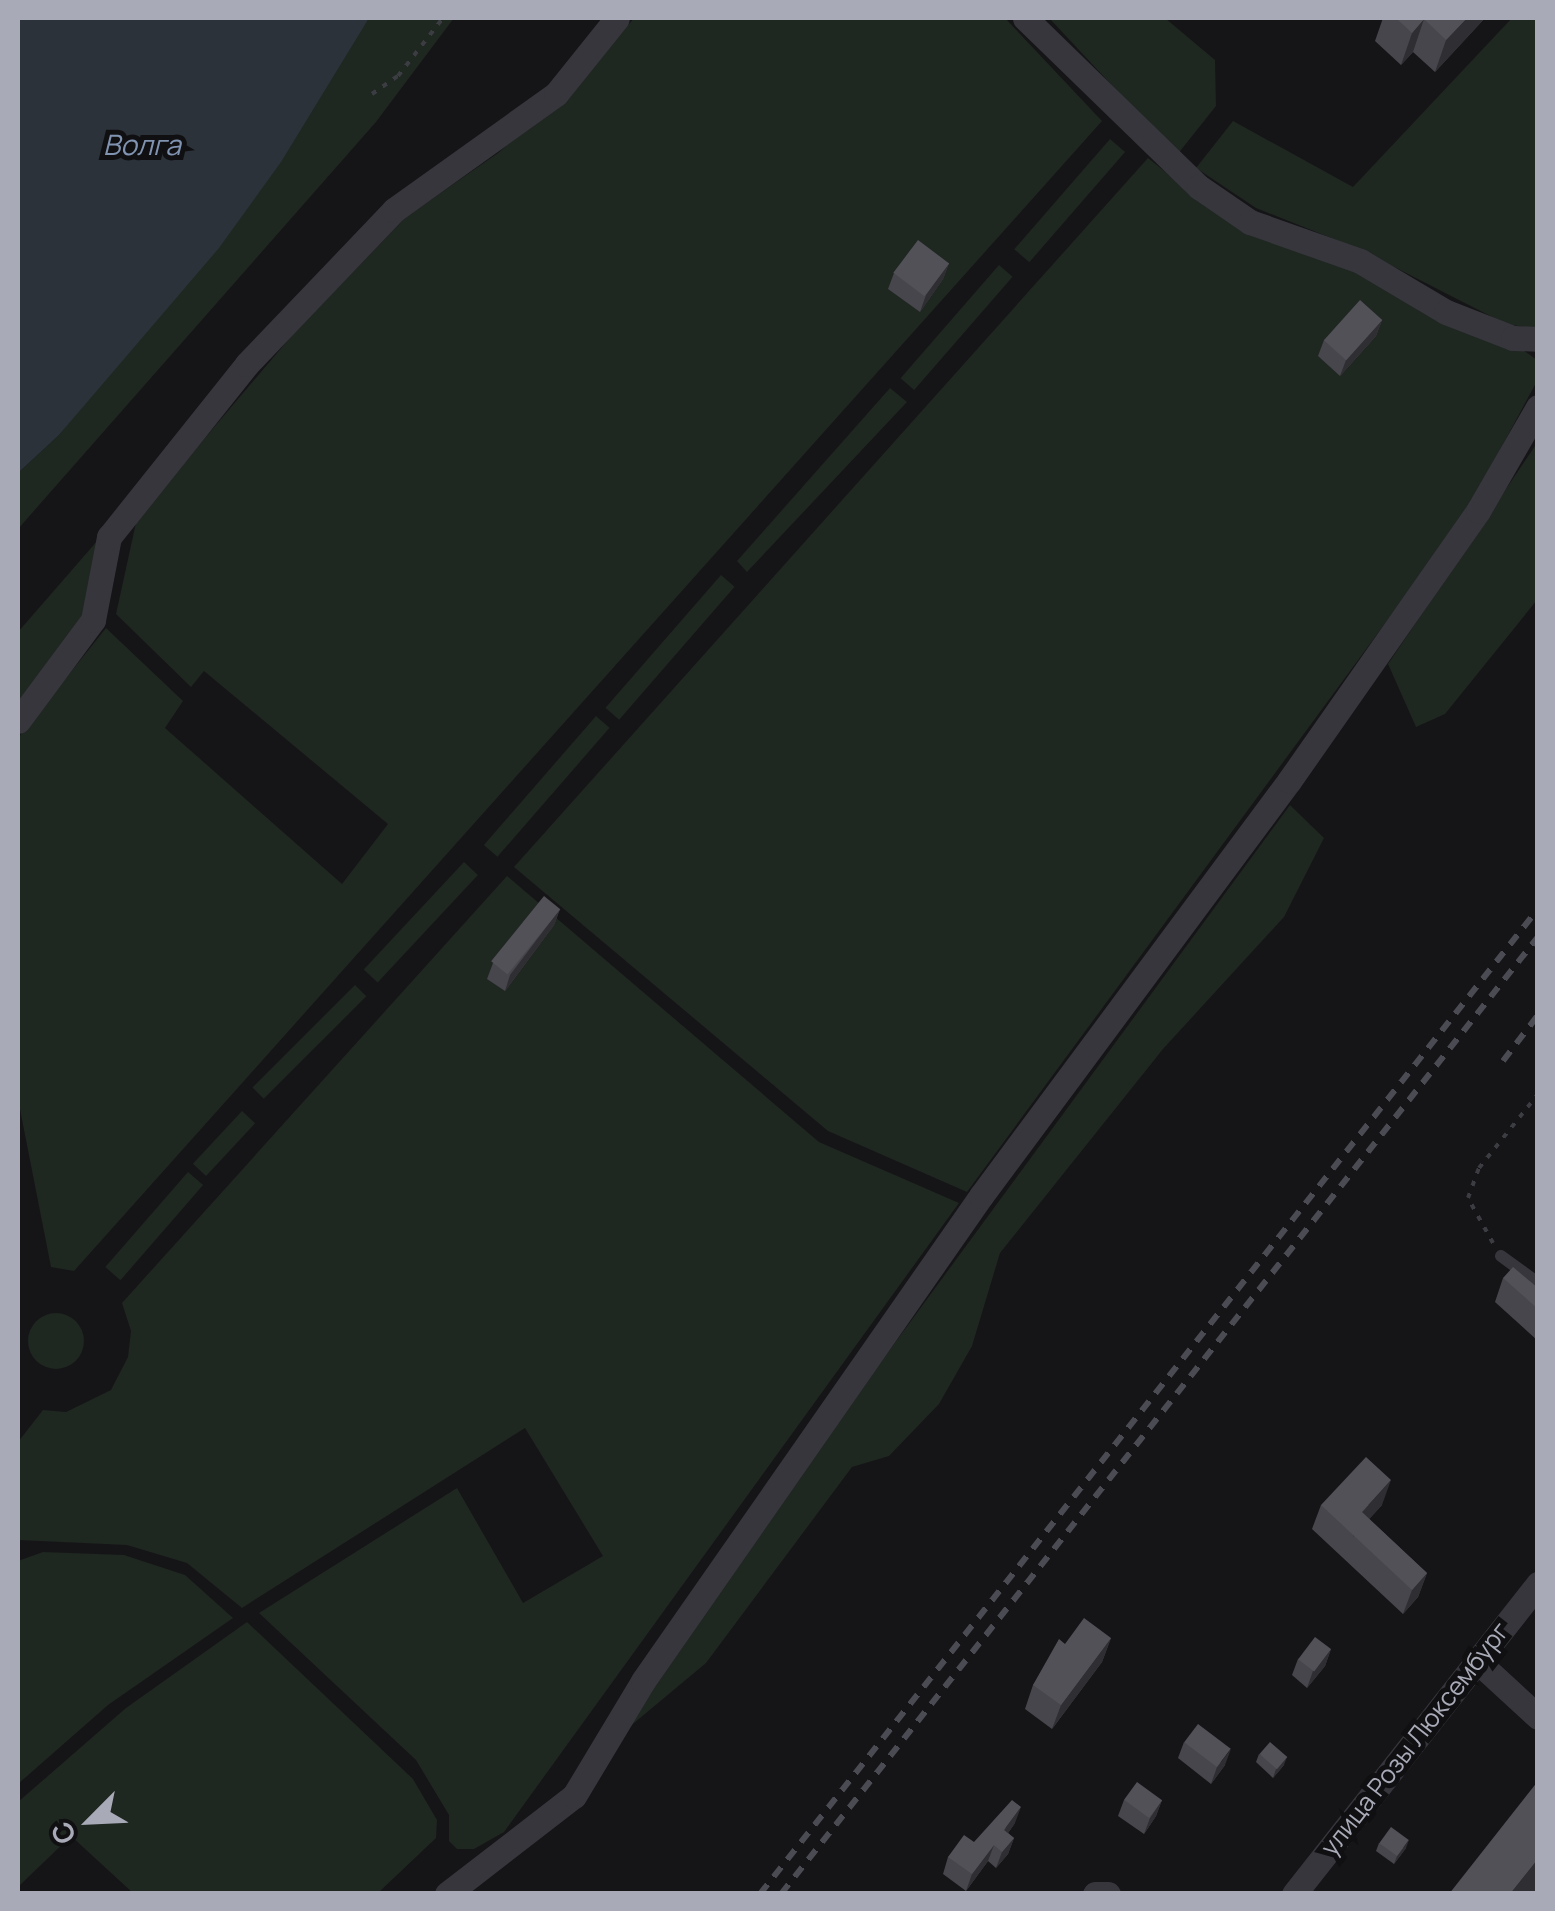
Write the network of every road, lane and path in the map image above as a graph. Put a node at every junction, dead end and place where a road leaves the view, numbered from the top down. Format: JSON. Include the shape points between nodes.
{"nodes":[{"id":1,"x":443,"y":18,"type":"edge"},
{"id":2,"x":617,"y":18,"type":"edge"},
{"id":3,"x":1025,"y":18,"type":"edge"},
{"id":4,"x":372,"y":94,"type":"dead end"},
{"id":5,"x":1538,"y":338,"type":"edge"},
{"id":6,"x":1538,"y":407,"type":"edge"},
{"id":7,"x":18,"y":721,"type":"edge"},
{"id":8,"x":1538,"y":1094,"type":"edge"},
{"id":9,"x":1500,"y":1256,"type":"joint"},
{"id":10,"x":1538,"y":1283,"type":"edge"},
{"id":11,"x":1538,"y":1584,"type":"edge"},
{"id":12,"x":1476,"y":1660,"type":"junction"},
{"id":13,"x":1538,"y":1717,"type":"edge"},
{"id":14,"x":447,"y":1894,"type":"edge"},
{"id":15,"x":1095,"y":1894,"type":"edge"},
{"id":16,"x":1108,"y":1894,"type":"edge"},
{"id":17,"x":1294,"y":1894,"type":"edge"}],
"edges":[{"from":1,"to":4,"type":"path","via":[[398,76]]},
{"from":2,"to":7,"type":"street","via":[[556,94],[394,210],[247,364],[109,538],[93,620]]},
{"from":3,"to":5,"type":"street","via":[[1198,187],[1250,222],[1360,262],[1446,312],[1513,338]]},
{"from":6,"to":14,"type":"street","via":[[1478,511],[1289,781],[981,1196],[643,1681],[574,1796]]},
{"from":8,"to":9,"type":"path","via":[[1479,1168],[1468,1198]]},
{"from":9,"to":10,"type":"lane"},
{"from":11,"to":12,"type":"street","name":"улица Розы Люксембург"},
{"from":12,"to":13,"type":"street"},
{"from":12,"to":17,"type":"street","name":"улица Розы Люксембург"},
{"from":15,"to":16,"type":"street"}]}
